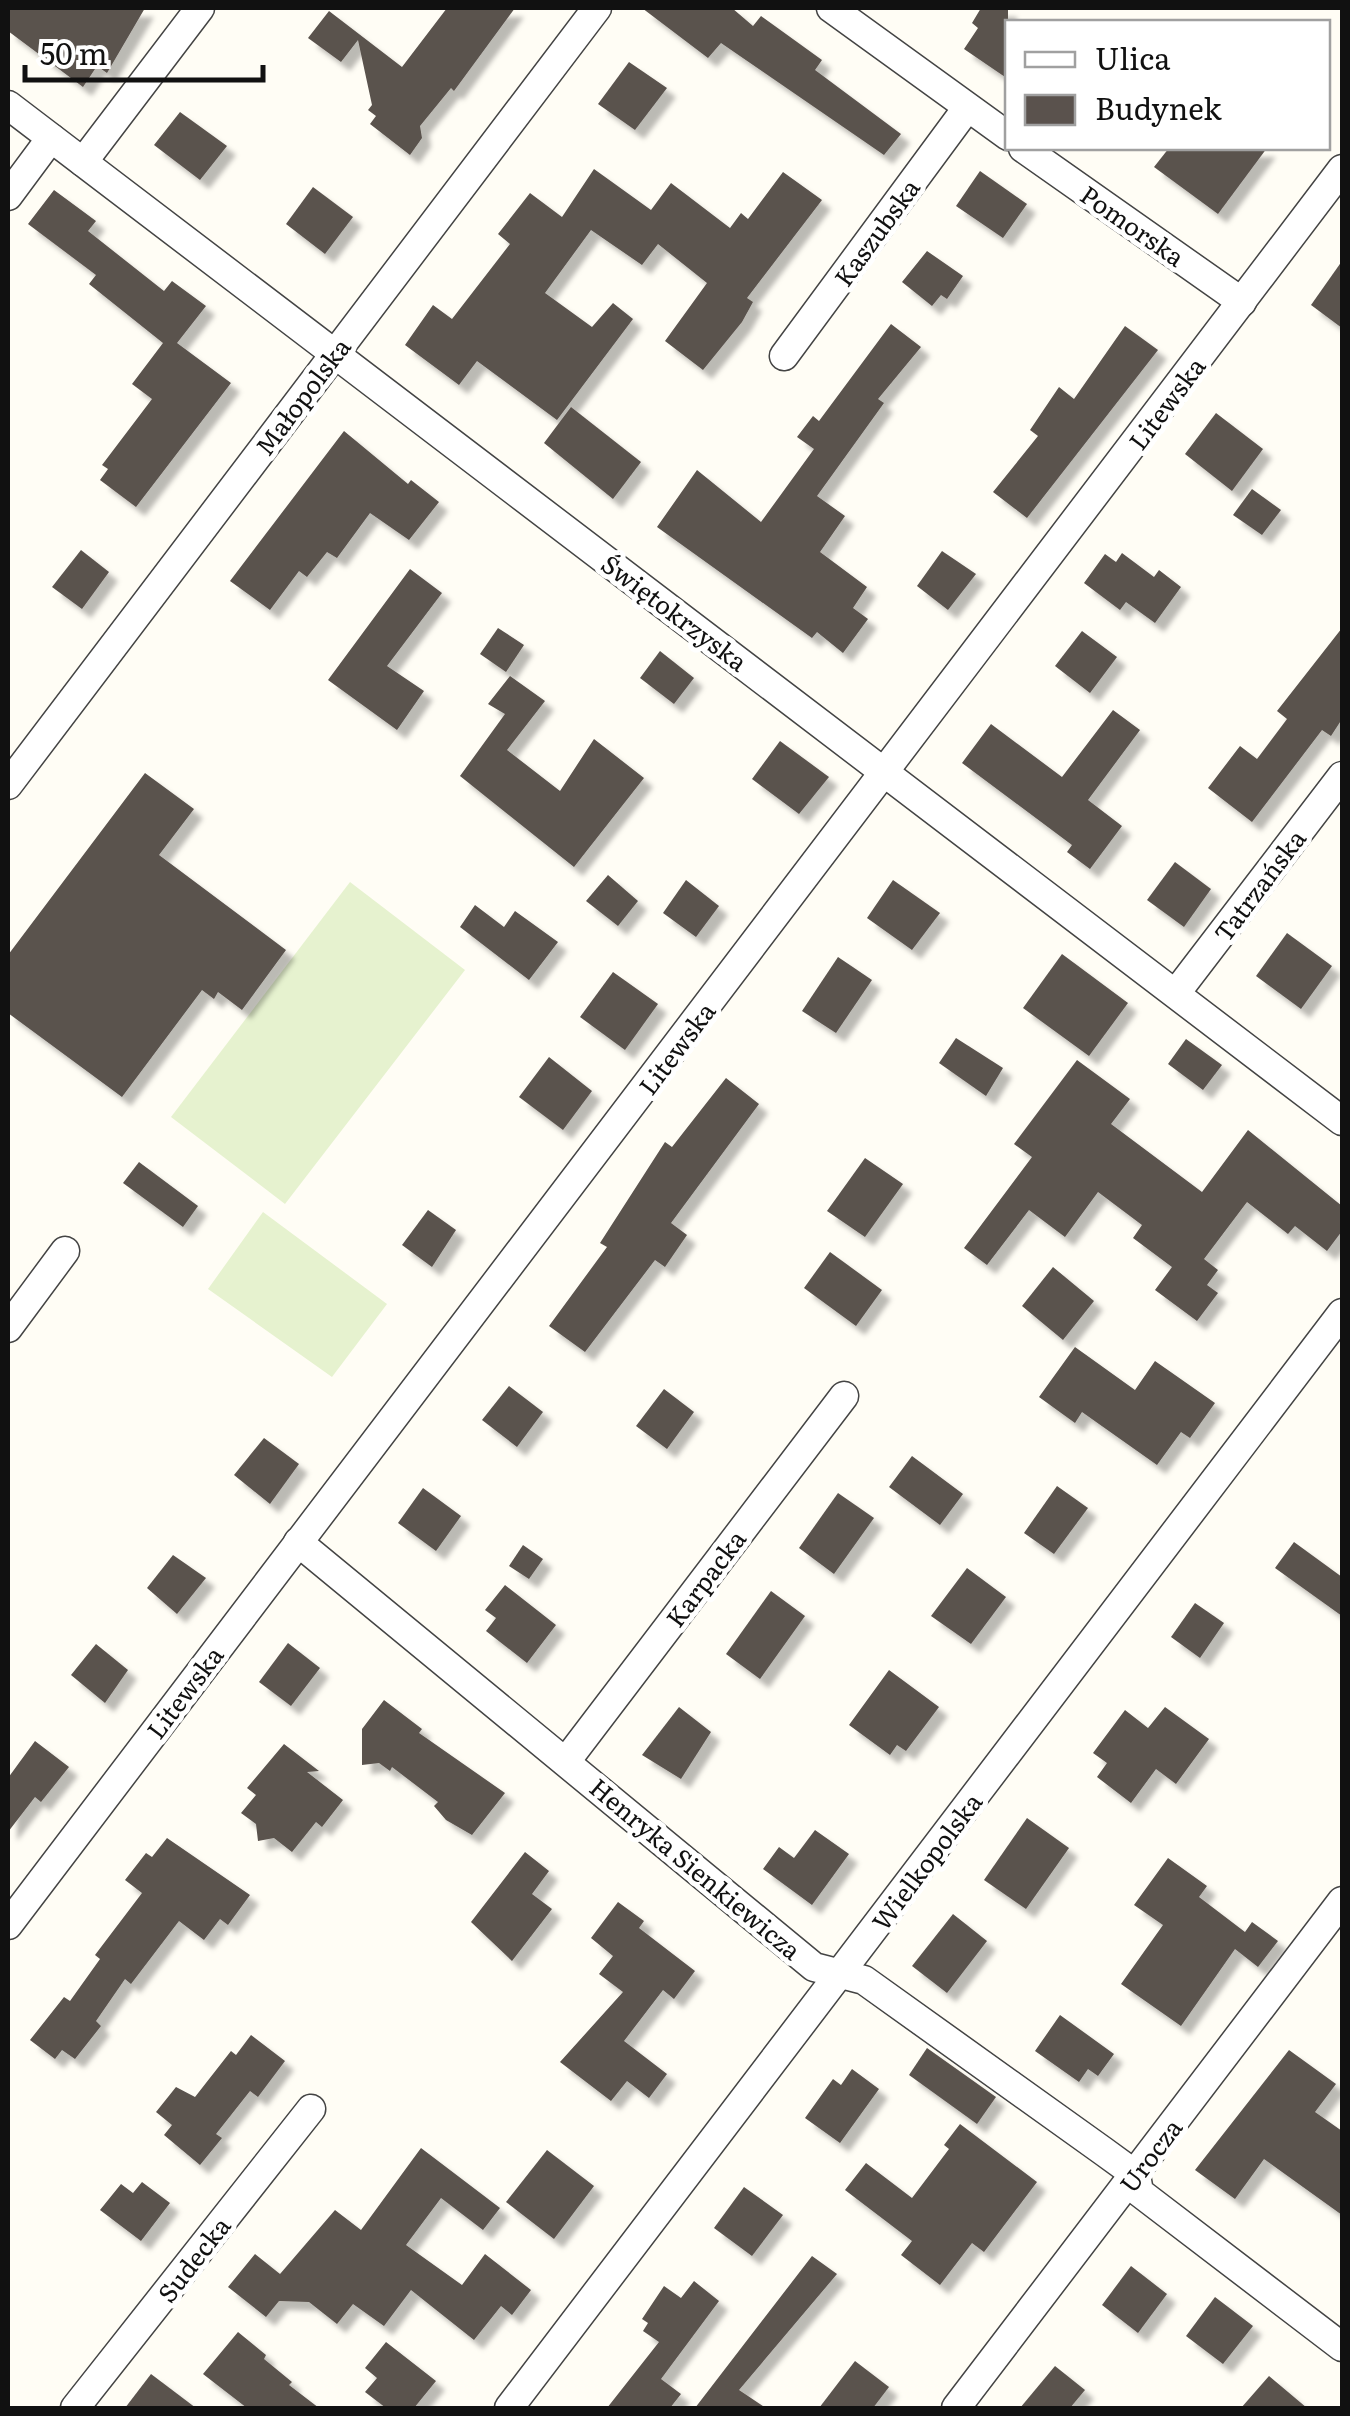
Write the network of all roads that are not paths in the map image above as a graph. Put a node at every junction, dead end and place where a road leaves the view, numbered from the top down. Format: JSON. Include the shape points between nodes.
{"nodes":[{"id":1,"x":200,"y":8,"type":"edge"},
{"id":2,"x":597,"y":8,"type":"edge"},
{"id":3,"x":831,"y":8,"type":"edge"},
{"id":4,"x":8,"y":105,"type":"edge"},
{"id":5,"x":967,"y":108,"type":"junction"},
{"id":6,"x":1005,"y":134,"type":"edge"},
{"id":7,"x":51,"y":138,"type":"junction"},
{"id":8,"x":1027,"y":150,"type":"edge"},
{"id":9,"x":83,"y":162,"type":"junction"},
{"id":10,"x":1342,"y":169,"type":"edge"},
{"id":11,"x":8,"y":196,"type":"edge"},
{"id":12,"x":1242,"y":302,"type":"junction"},
{"id":13,"x":335,"y":352,"type":"junction"},
{"id":14,"x":784,"y":356,"type":"dead end"},
{"id":15,"x":887,"y":773,"type":"junction"},
{"id":16,"x":1342,"y":776,"type":"edge"},
{"id":17,"x":8,"y":785,"type":"edge"},
{"id":18,"x":1176,"y":993,"type":"junction"},
{"id":19,"x":1342,"y":1120,"type":"edge"},
{"id":20,"x":65,"y":1251,"type":"dead end"},
{"id":21,"x":1342,"y":1313,"type":"edge"},
{"id":22,"x":8,"y":1328,"type":"edge"},
{"id":23,"x":844,"y":1396,"type":"dead end"},
{"id":24,"x":298,"y":1542,"type":"junction"},
{"id":25,"x":567,"y":1760,"type":"junction"},
{"id":26,"x":1342,"y":1901,"type":"edge"},
{"id":27,"x":8,"y":1925,"type":"edge"},
{"id":28,"x":840,"y":1974,"type":"junction"},
{"id":29,"x":312,"y":2108,"type":"dead end"},
{"id":30,"x":1136,"y":2174,"type":"junction"},
{"id":31,"x":1342,"y":2347,"type":"edge"},
{"id":32,"x":75,"y":2408,"type":"edge"},
{"id":33,"x":508,"y":2408,"type":"edge"},
{"id":34,"x":956,"y":2408,"type":"edge"}],
"edges":[{"from":1,"to":9,"type":"street"},
{"from":2,"to":13,"type":"street","name":"Małopolska"},
{"from":3,"to":5,"type":"street"},
{"from":4,"to":7,"type":"street","name":"Świętokrzyska"},
{"from":5,"to":6,"type":"street"},
{"from":5,"to":14,"type":"street","name":"Kaszubska"},
{"from":7,"to":9,"type":"street","name":"Świętokrzyska"},
{"from":7,"to":11,"type":"street"},
{"from":8,"to":12,"type":"street","name":"Pomorska"},
{"from":9,"to":13,"type":"street","name":"Świętokrzyska"},
{"from":10,"to":12,"type":"street","name":"Litewska"},
{"from":12,"to":15,"type":"street","name":"Litewska"},
{"from":13,"to":15,"type":"street","name":"Świętokrzyska"},
{"from":13,"to":17,"type":"street","name":"Małopolska"},
{"from":15,"to":18,"type":"street","name":"Świętokrzyska"},
{"from":15,"to":24,"type":"street","name":"Litewska"},
{"from":16,"to":18,"type":"street","name":"Tatrzańska"},
{"from":18,"to":19,"type":"street","name":"Świętokrzyska"},
{"from":20,"to":22,"type":"street"},
{"from":21,"to":28,"type":"street","name":"Wielkopolska"},
{"from":23,"to":25,"type":"street","name":"Karpacka"},
{"from":24,"to":25,"type":"street","name":"Henryka Sienkiewicza"},
{"from":24,"to":27,"type":"street","name":"Litewska"},
{"from":25,"to":28,"type":"street","name":"Henryka Sienkiewicza","via":[[814,1967]]},
{"from":26,"to":30,"type":"street","name":"Urocza"},
{"from":28,"to":30,"type":"street","name":"Henryka Sienkiewicza","via":[[864,1980]]},
{"from":28,"to":33,"type":"street","name":"Wielkopolska"},
{"from":29,"to":32,"type":"street","name":"Sudecka"},
{"from":30,"to":31,"type":"street","name":"Henryka Sienkiewicza","via":[[1140,2192]]},
{"from":30,"to":34,"type":"street","name":"Urocza"}]}
